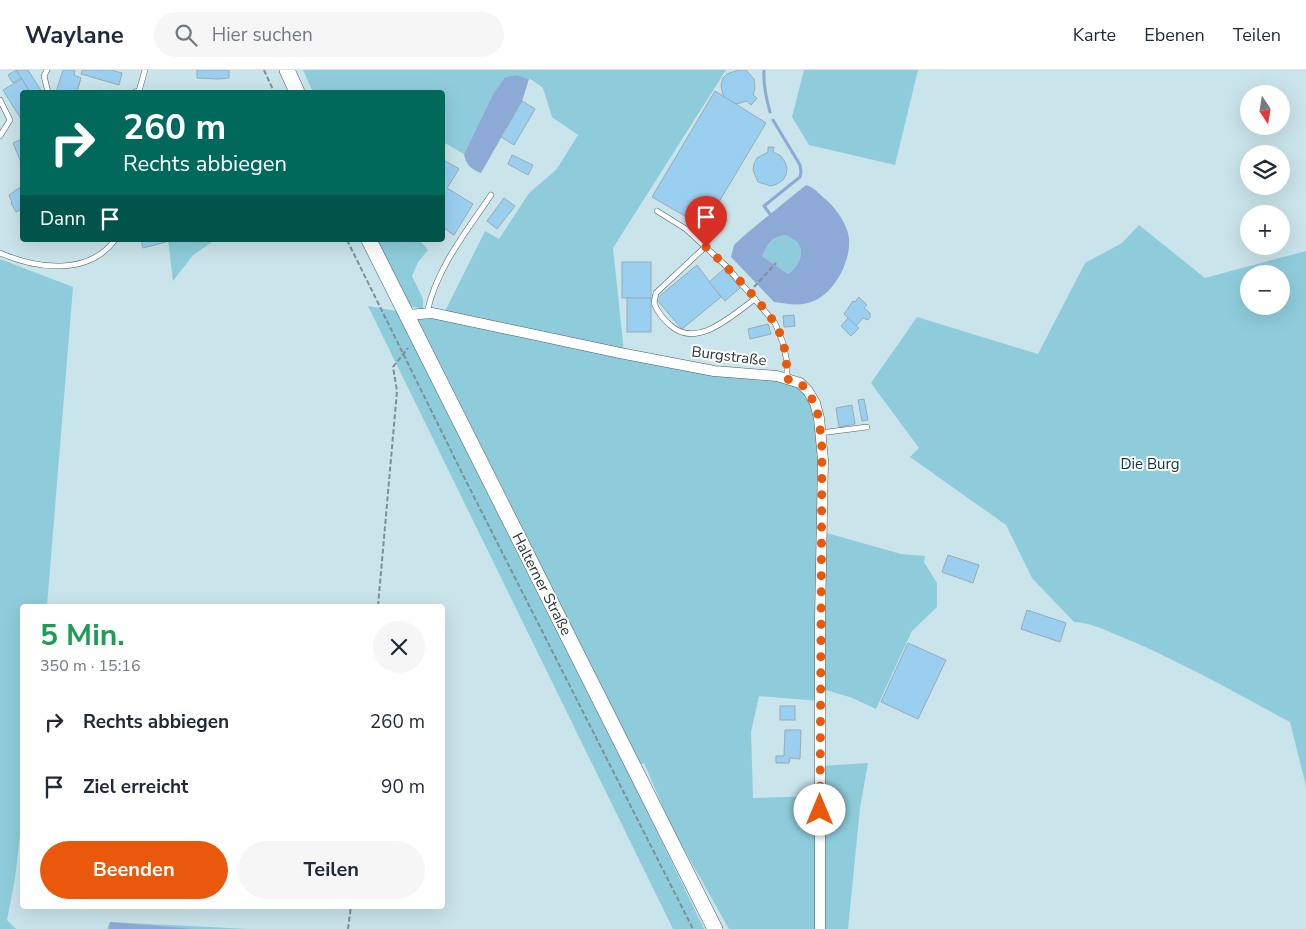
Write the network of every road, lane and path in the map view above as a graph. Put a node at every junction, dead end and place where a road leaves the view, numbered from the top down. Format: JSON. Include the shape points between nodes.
{"nodes":[{"id":1,"x":47,"y":70,"type":"edge"},
{"id":2,"x":146,"y":70,"type":"edge"},
{"id":3,"x":264,"y":70,"type":"edge"},
{"id":4,"x":287,"y":70,"type":"edge"},
{"id":5,"x":48,"y":90,"type":"edge"},
{"id":6,"x":139,"y":90,"type":"edge"},
{"id":7,"x":273,"y":90,"type":"edge"},
{"id":8,"x":296,"y":90,"type":"edge"},
{"id":9,"x":0,"y":100,"type":"edge"},
{"id":10,"x":0,"y":136,"type":"edge"},
{"id":11,"x":491,"y":195,"type":"dead end"},
{"id":12,"x":657,"y":211,"type":"dead end"},
{"id":13,"x":113,"y":242,"type":"edge"},
{"id":14,"x":348,"y":242,"type":"edge"},
{"id":15,"x":371,"y":242,"type":"edge"},
{"id":16,"x":706,"y":247,"type":"junction"},
{"id":17,"x":0,"y":253,"type":"edge"},
{"id":18,"x":776,"y":263,"type":"dead end"},
{"id":19,"x":748,"y":292,"type":"junction"},
{"id":20,"x":755,"y":299,"type":"junction"},
{"id":21,"x":427,"y":313,"type":"junction"},
{"id":22,"x":406,"y":316,"type":"junction"},
{"id":23,"x":418,"y":337,"type":"junction"},
{"id":24,"x":403,"y":354,"type":"junction"},
{"id":25,"x":787,"y":379,"type":"junction"},
{"id":26,"x":867,"y":426,"type":"dead end"},
{"id":27,"x":820,"y":433,"type":"junction"},
{"id":28,"x":378,"y":604,"type":"edge"},
{"id":29,"x":350,"y":909,"type":"edge"},
{"id":30,"x":348,"y":929,"type":"edge"},
{"id":31,"x":693,"y":929,"type":"edge"},
{"id":32,"x":715,"y":929,"type":"edge"},
{"id":33,"x":820,"y":929,"type":"edge"}],
"edges":[{"from":1,"to":5,"type":"lane","via":[[44,76]]},
{"from":2,"to":6,"type":"lane"},
{"from":3,"to":7,"type":"path"},
{"from":4,"to":8,"type":"main road"},
{"from":9,"to":10,"type":"lane","via":[[10,120]]},
{"from":11,"to":21,"type":"lane","via":[[453,251],[435,285]]},
{"from":12,"to":16,"type":"lane","via":[[686,229]]},
{"from":13,"to":17,"type":"lane","via":[[96,258],[70,266],[50,267]]},
{"from":14,"to":24,"type":"path"},
{"from":15,"to":22,"type":"main road","name":"Halterner Straße"},
{"from":16,"to":19,"type":"lane"},
{"from":16,"to":20,"type":"lane","via":[[656,293],[654,303],[665,321],[676,331],[698,334],[712,329]]},
{"from":18,"to":19,"type":"path"},
{"from":19,"to":20,"type":"lane"},
{"from":20,"to":25,"type":"lane","via":[[775,323],[783,343]]},
{"from":21,"to":22,"type":"street","name":"Burgstraße"},
{"from":21,"to":25,"type":"street","name":"Burgstraße","via":[[714,371]]},
{"from":22,"to":23,"type":"main road","name":"Halterner Straße"},
{"from":23,"to":24,"type":"path"},
{"from":23,"to":32,"type":"main road","name":"Halterner Straße"},
{"from":24,"to":28,"type":"path","via":[[393,367],[397,391]]},
{"from":24,"to":31,"type":"path"},
{"from":25,"to":27,"type":"street","name":"Burgstraße","via":[[800,383],[808,391]]},
{"from":26,"to":27,"type":"lane"},
{"from":27,"to":33,"type":"street","name":"Burgstraße","via":[[823,460]]},
{"from":29,"to":30,"type":"path"}]}
